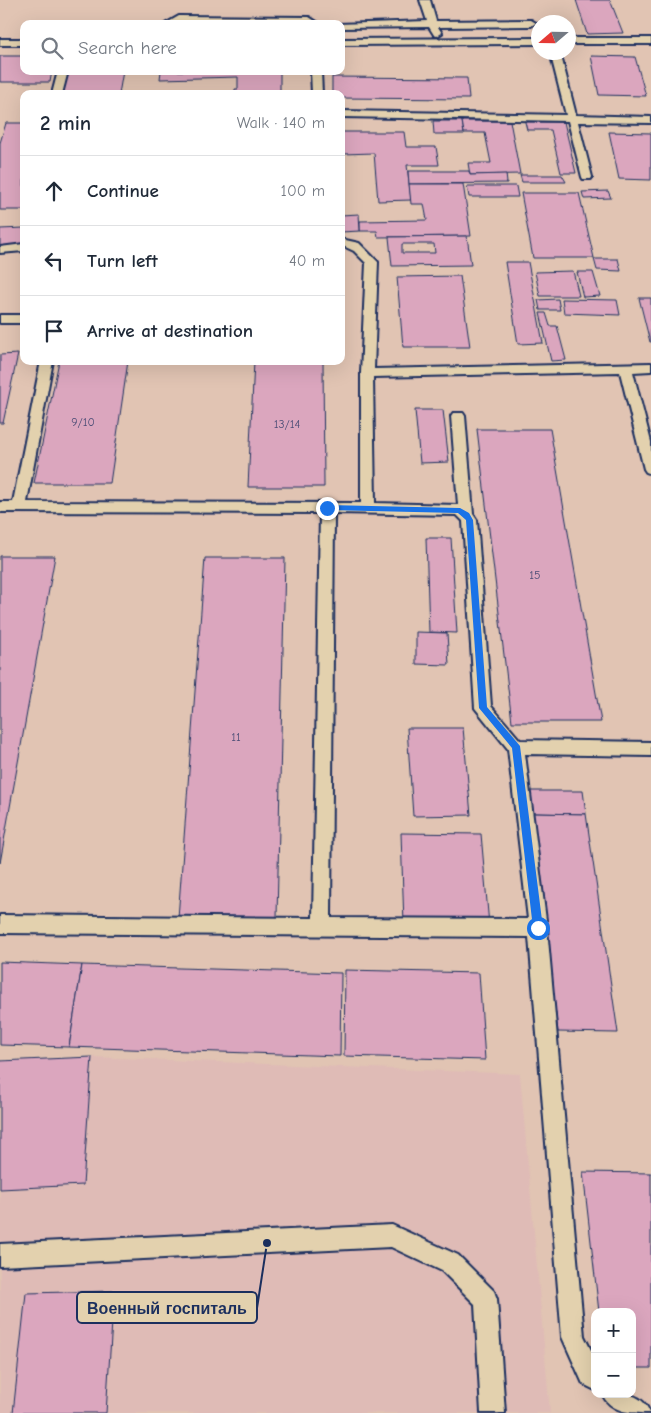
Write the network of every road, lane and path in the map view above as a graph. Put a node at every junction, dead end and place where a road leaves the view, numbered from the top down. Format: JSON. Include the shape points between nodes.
{"nodes":[{"id":1,"x":425,"y":0,"type":"edge"},
{"id":2,"x":177,"y":20,"type":"edge"},
{"id":3,"x":309,"y":20,"type":"edge"},
{"id":4,"x":531,"y":23,"type":"dead end"},
{"id":5,"x":432,"y":24,"type":"junction"},
{"id":6,"x":345,"y":25,"type":"edge"},
{"id":7,"x":531,"y":41,"type":"edge"},
{"id":8,"x":576,"y":41,"type":"edge"},
{"id":9,"x":651,"y":41,"type":"edge"},
{"id":10,"x":0,"y":42,"type":"edge"},
{"id":11,"x":20,"y":42,"type":"edge"},
{"id":12,"x":345,"y":42,"type":"edge"},
{"id":13,"x":443,"y":42,"type":"junction"},
{"id":14,"x":557,"y":60,"type":"edge"},
{"id":15,"x":62,"y":75,"type":"edge"},
{"id":16,"x":316,"y":75,"type":"edge"},
{"id":17,"x":58,"y":90,"type":"edge"},
{"id":18,"x":317,"y":90,"type":"edge"},
{"id":19,"x":345,"y":114,"type":"edge"},
{"id":20,"x":572,"y":118,"type":"junction"},
{"id":21,"x":651,"y":120,"type":"edge"},
{"id":22,"x":586,"y":177,"type":"dead end"},
{"id":23,"x":345,"y":242,"type":"edge"},
{"id":24,"x":20,"y":248,"type":"edge"},
{"id":25,"x":0,"y":250,"type":"edge"},
{"id":26,"x":20,"y":319,"type":"edge"},
{"id":27,"x":0,"y":320,"type":"edge"},
{"id":28,"x":46,"y":365,"type":"edge"},
{"id":29,"x":625,"y":367,"type":"junction"},
{"id":30,"x":651,"y":367,"type":"edge"},
{"id":31,"x":367,"y":373,"type":"junction"},
{"id":32,"x":458,"y":416,"type":"dead end"},
{"id":33,"x":651,"y":469,"type":"edge"},
{"id":34,"x":19,"y":506,"type":"junction"},
{"id":35,"x":0,"y":507,"type":"edge"},
{"id":36,"x":327,"y":508,"type":"junction"},
{"id":37,"x":368,"y":508,"type":"junction"},
{"id":38,"x":466,"y":514,"type":"junction"},
{"id":39,"x":516,"y":746,"type":"junction"},
{"id":40,"x":651,"y":749,"type":"edge"},
{"id":41,"x":0,"y":924,"type":"edge"},
{"id":42,"x":322,"y":926,"type":"junction"},
{"id":43,"x":538,"y":928,"type":"junction"},
{"id":44,"x":0,"y":1255,"type":"edge"},
{"id":45,"x":591,"y":1376,"type":"edge"},
{"id":46,"x":619,"y":1398,"type":"edge"},
{"id":47,"x":493,"y":1413,"type":"edge"},
{"id":48,"x":638,"y":1413,"type":"edge"}],
"edges":[{"from":1,"to":5,"type":"lane"},
{"from":2,"to":3,"type":"lane"},
{"from":4,"to":5,"type":"lane"},
{"from":5,"to":6,"type":"lane"},
{"from":5,"to":13,"type":"lane"},
{"from":7,"to":13,"type":"lane"},
{"from":8,"to":9,"type":"lane"},
{"from":10,"to":11,"type":"lane"},
{"from":12,"to":13,"type":"lane"},
{"from":14,"to":20,"type":"lane"},
{"from":15,"to":17,"type":"lane"},
{"from":16,"to":18,"type":"lane"},
{"from":19,"to":20,"type":"lane"},
{"from":20,"to":21,"type":"lane"},
{"from":20,"to":22,"type":"lane"},
{"from":23,"to":31,"type":"lane","via":[[363,252],[372,262]]},
{"from":24,"to":25,"type":"lane"},
{"from":26,"to":27,"type":"lane"},
{"from":28,"to":34,"type":"lane"},
{"from":29,"to":30,"type":"lane"},
{"from":29,"to":31,"type":"lane"},
{"from":29,"to":33,"type":"lane"},
{"from":31,"to":37,"type":"lane"},
{"from":32,"to":38,"type":"lane"},
{"from":34,"to":35,"type":"lane"},
{"from":34,"to":36,"type":"lane"},
{"from":36,"to":37,"type":"lane"},
{"from":36,"to":42,"type":"lane"},
{"from":37,"to":38,"type":"lane","via":[[460,510]]},
{"from":38,"to":39,"type":"lane","via":[[470,520],[483,708]]},
{"from":39,"to":40,"type":"lane"},
{"from":39,"to":43,"type":"lane"},
{"from":41,"to":42,"type":"lane"},
{"from":42,"to":43,"type":"lane"},
{"from":43,"to":45,"type":"lane","via":[[573,1337]]},
{"from":44,"to":47,"type":"lane","via":[[392,1236],[450,1263],[486,1299]]},
{"from":46,"to":48,"type":"lane"}]}
